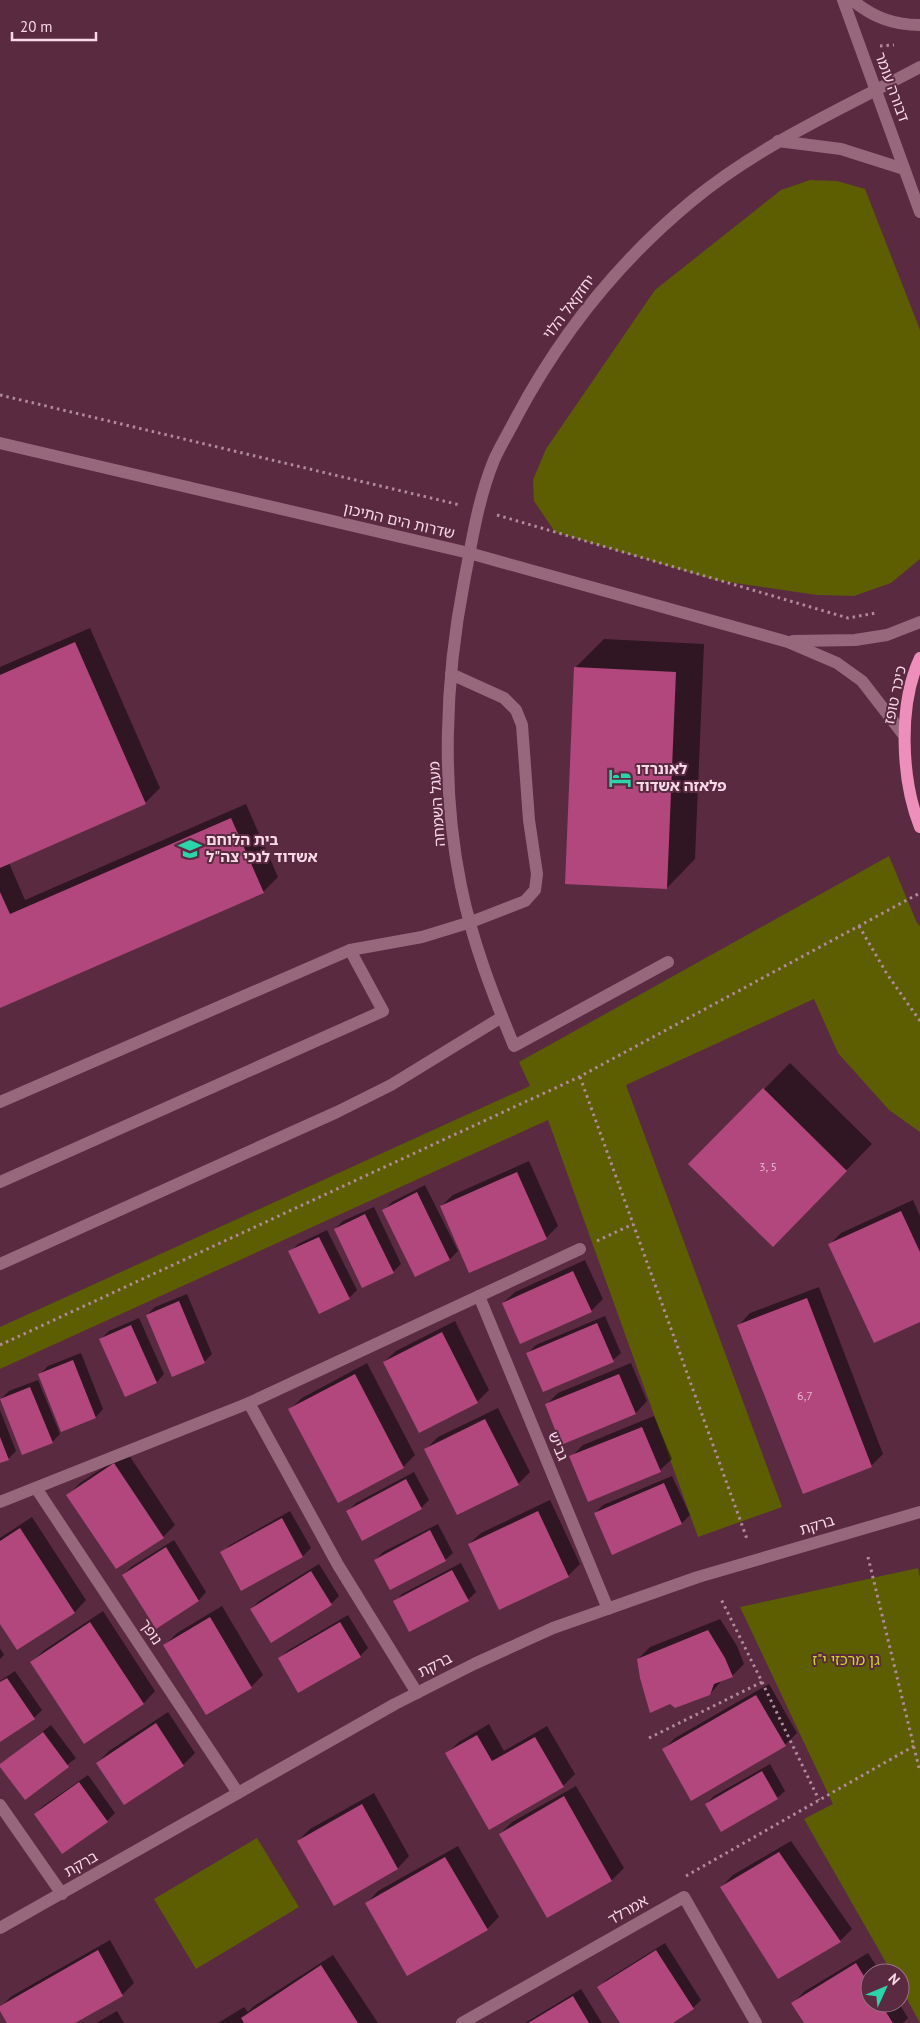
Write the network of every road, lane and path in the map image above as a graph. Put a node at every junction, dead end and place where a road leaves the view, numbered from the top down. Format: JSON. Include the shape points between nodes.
{"nodes":[{"id":1,"x":843,"y":0,"type":"edge"},
{"id":2,"x":852,"y":0,"type":"edge"},
{"id":3,"x":920,"y":25,"type":"edge"},
{"id":4,"x":920,"y":67,"type":"edge"},
{"id":5,"x":876,"y":90,"type":"junction"},
{"id":6,"x":778,"y":141,"type":"junction"},
{"id":7,"x":904,"y":170,"type":"junction"},
{"id":8,"x":920,"y":212,"type":"edge"},
{"id":9,"x":0,"y":395,"type":"edge"},
{"id":10,"x":0,"y":442,"type":"edge"},
{"id":11,"x":478,"y":509,"type":"junction"},
{"id":12,"x":469,"y":553,"type":"junction"},
{"id":13,"x":876,"y":613,"type":"dead end"},
{"id":14,"x":920,"y":622,"type":"edge"},
{"id":15,"x":788,"y":642,"type":"junction"},
{"id":16,"x":920,"y":658,"type":"edge"},
{"id":17,"x":451,"y":674,"type":"junction"},
{"id":18,"x":903,"y":734,"type":"junction"},
{"id":19,"x":920,"y":827,"type":"edge"},
{"id":20,"x":920,"y":893,"type":"edge"},
{"id":21,"x":471,"y":922,"type":"junction"},
{"id":22,"x":859,"y":926,"type":"junction"},
{"id":23,"x":350,"y":950,"type":"junction"},
{"id":24,"x":668,"y":962,"type":"dead end"},
{"id":25,"x":502,"y":1018,"type":"junction"},
{"id":26,"x":920,"y":1021,"type":"edge"},
{"id":27,"x":580,"y":1077,"type":"junction"},
{"id":28,"x":0,"y":1102,"type":"edge"},
{"id":29,"x":0,"y":1182,"type":"edge"},
{"id":30,"x":633,"y":1224,"type":"junction"},
{"id":31,"x":580,"y":1249,"type":"joint"},
{"id":32,"x":0,"y":1264,"type":"edge"},
{"id":33,"x":479,"y":1296,"type":"junction"},
{"id":34,"x":0,"y":1345,"type":"edge"},
{"id":35,"x":249,"y":1403,"type":"junction"},
{"id":36,"x":36,"y":1488,"type":"junction"},
{"id":37,"x":0,"y":1502,"type":"edge"},
{"id":38,"x":920,"y":1512,"type":"edge"},
{"id":39,"x":747,"y":1540,"type":"dead end"},
{"id":40,"x":868,"y":1557,"type":"dead end"},
{"id":41,"x":721,"y":1599,"type":"dead end"},
{"id":42,"x":608,"y":1609,"type":"junction"},
{"id":43,"x":762,"y":1682,"type":"junction"},
{"id":44,"x":416,"y":1693,"type":"junction"},
{"id":45,"x":648,"y":1738,"type":"dead end"},
{"id":46,"x":914,"y":1746,"type":"junction"},
{"id":47,"x":920,"y":1772,"type":"edge"},
{"id":48,"x":238,"y":1794,"type":"junction"},
{"id":49,"x":819,"y":1800,"type":"junction"},
{"id":50,"x":0,"y":1805,"type":"edge"},
{"id":51,"x":62,"y":1894,"type":"junction"},
{"id":52,"x":684,"y":1897,"type":"junction"},
{"id":53,"x":0,"y":1928,"type":"edge"},
{"id":54,"x":462,"y":2023,"type":"edge"},
{"id":55,"x":756,"y":2023,"type":"edge"}],
"edges":[{"from":1,"to":5,"type":"street","name":"דבורה עומר"},
{"from":2,"to":3,"type":"street","via":[[886,20]]},
{"from":4,"to":5,"type":"street","name":"יחזקאל הלוי"},
{"from":5,"to":6,"type":"street","name":"יחזקאל הלוי"},
{"from":5,"to":7,"type":"street","name":"דבורה עומר"},
{"from":6,"to":7,"type":"street","via":[[841,149]]},
{"from":6,"to":11,"type":"street","name":"יחזקאל הלוי","via":[[691,201],[609,280],[531,389],[494,459]]},
{"from":7,"to":8,"type":"street","name":"דבורה עומר"},
{"from":9,"to":11,"type":"path"},
{"from":10,"to":12,"type":"street","name":"שדרות הים התיכון"},
{"from":11,"to":12,"type":"street","name":"יחזקאל הלוי"},
{"from":11,"to":13,"type":"path","via":[[848,618]]},
{"from":12,"to":15,"type":"street","name":"שדרות הים התיכון"},
{"from":12,"to":17,"type":"street","name":"מעגל השמחה"},
{"from":14,"to":15,"type":"street","name":"שדרות הים התיכון","via":[[887,635],[856,640]]},
{"from":15,"to":18,"type":"street","name":"שדרות הים התיכון","via":[[837,663],[862,681]]},
{"from":16,"to":18,"type":"main road","name":"כיכר טופז","via":[[912,674]]},
{"from":17,"to":21,"type":"street","name":"מעגל השמחה","via":[[450,810],[461,886]]},
{"from":17,"to":21,"type":"street","via":[[504,698],[516,710],[522,725],[529,820],[537,874],[535,890],[525,901]]},
{"from":18,"to":19,"type":"main road","name":"כיכר טופז","via":[[913,808]]},
{"from":20,"to":22,"type":"path"},
{"from":21,"to":23,"type":"street","via":[[422,937]]},
{"from":21,"to":25,"type":"street","name":"מעגל השמחה"},
{"from":22,"to":26,"type":"path"},
{"from":22,"to":27,"type":"path"},
{"from":23,"to":28,"type":"street"},
{"from":23,"to":29,"type":"street","via":[[383,1012]]},
{"from":24,"to":25,"type":"street","name":"מעגל השמחה","via":[[514,1046]]},
{"from":25,"to":32,"type":"street","via":[[390,1085],[337,1112]]},
{"from":27,"to":30,"type":"path"},
{"from":27,"to":34,"type":"path"},
{"from":30,"to":31,"type":"path"},
{"from":30,"to":39,"type":"path"},
{"from":31,"to":33,"type":"street"},
{"from":33,"to":35,"type":"street"},
{"from":33,"to":42,"type":"street","name":"גביש"},
{"from":35,"to":36,"type":"street"},
{"from":35,"to":44,"type":"street","via":[[338,1565]]},
{"from":36,"to":37,"type":"street"},
{"from":36,"to":48,"type":"street","name":"נופך"},
{"from":38,"to":42,"type":"street","name":"ברקת","via":[[698,1577]]},
{"from":40,"to":46,"type":"path"},
{"from":41,"to":43,"type":"path"},
{"from":42,"to":44,"type":"street","name":"ברקת","via":[[544,1632]]},
{"from":43,"to":45,"type":"path"},
{"from":43,"to":49,"type":"path"},
{"from":44,"to":48,"type":"street","name":"ברקת"},
{"from":46,"to":47,"type":"path"},
{"from":46,"to":49,"type":"path"},
{"from":48,"to":51,"type":"street","name":"ברקת"},
{"from":49,"to":52,"type":"path","via":[[676,1882]]},
{"from":50,"to":51,"type":"street"},
{"from":51,"to":53,"type":"street","name":"ברקת"},
{"from":52,"to":54,"type":"street","name":"אמרלד"},
{"from":52,"to":55,"type":"street"}]}
